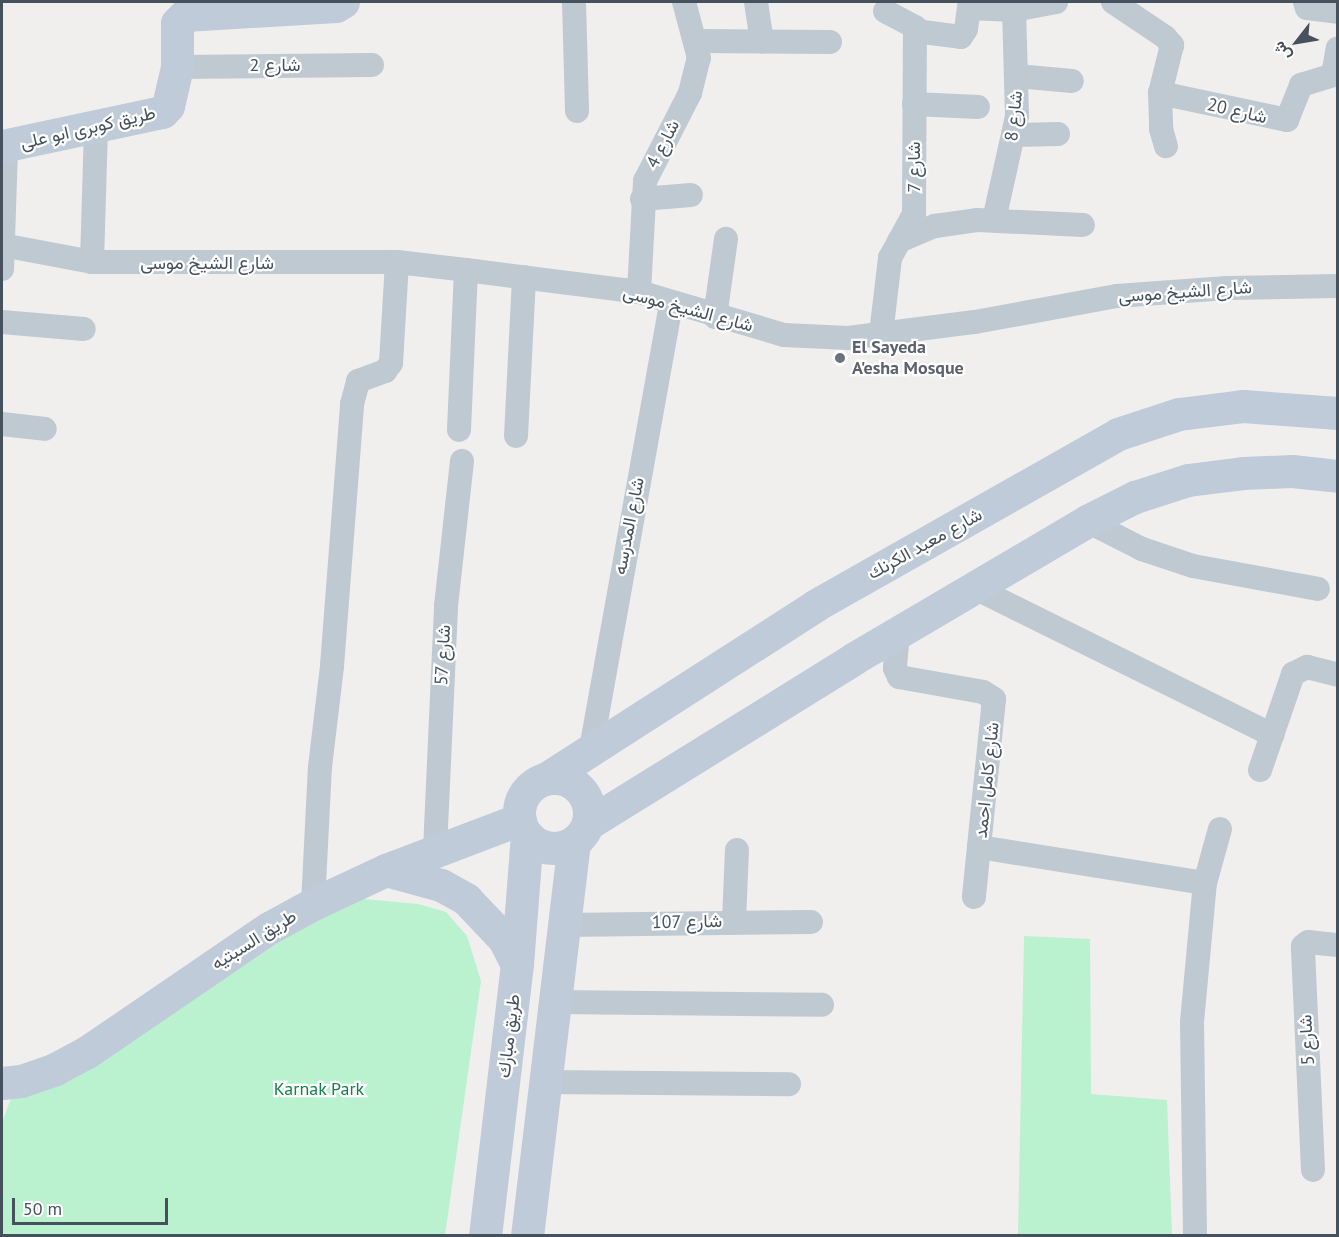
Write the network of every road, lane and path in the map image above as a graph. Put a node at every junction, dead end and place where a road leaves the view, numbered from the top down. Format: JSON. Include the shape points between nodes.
{"nodes":[{"id":1,"x":343,"y":2,"type":"edge"},
{"id":2,"x":574,"y":2,"type":"edge"},
{"id":3,"x":684,"y":2,"type":"edge"},
{"id":4,"x":756,"y":2,"type":"edge"},
{"id":5,"x":1056,"y":2,"type":"edge"},
{"id":6,"x":1113,"y":2,"type":"edge"},
{"id":7,"x":1305,"y":2,"type":"edge"},
{"id":8,"x":969,"y":5,"type":"edge"},
{"id":9,"x":1014,"y":10,"type":"junction"},
{"id":10,"x":885,"y":11,"type":"dead end"},
{"id":11,"x":1338,"y":12,"type":"edge"},
{"id":12,"x":915,"y":31,"type":"junction"},
{"id":13,"x":696,"y":41,"type":"junction"},
{"id":14,"x":762,"y":42,"type":"junction"},
{"id":15,"x":830,"y":42,"type":"dead end"},
{"id":16,"x":1338,"y":48,"type":"edge"},
{"id":17,"x":372,"y":65,"type":"dead end"},
{"id":18,"x":177,"y":67,"type":"junction"},
{"id":19,"x":1017,"y":76,"type":"junction"},
{"id":20,"x":1072,"y":81,"type":"dead end"},
{"id":21,"x":1160,"y":93,"type":"junction"},
{"id":22,"x":914,"y":104,"type":"junction"},
{"id":23,"x":978,"y":107,"type":"dead end"},
{"id":24,"x":577,"y":111,"type":"dead end"},
{"id":25,"x":96,"y":125,"type":"junction"},
{"id":26,"x":1059,"y":134,"type":"dead end"},
{"id":27,"x":1014,"y":135,"type":"junction"},
{"id":28,"x":4,"y":146,"type":"edge"},
{"id":29,"x":1166,"y":146,"type":"dead end"},
{"id":30,"x":691,"y":195,"type":"dead end"},
{"id":31,"x":642,"y":199,"type":"junction"},
{"id":32,"x":994,"y":220,"type":"junction"},
{"id":33,"x":1083,"y":225,"type":"dead end"},
{"id":34,"x":726,"y":239,"type":"dead end"},
{"id":35,"x":899,"y":241,"type":"junction"},
{"id":36,"x":3,"y":253,"type":"edge"},
{"id":37,"x":92,"y":262,"type":"junction"},
{"id":38,"x":397,"y":262,"type":"junction"},
{"id":39,"x":466,"y":270,"type":"junction"},
{"id":40,"x":524,"y":277,"type":"junction"},
{"id":41,"x":1338,"y":286,"type":"edge"},
{"id":42,"x":639,"y":292,"type":"junction"},
{"id":43,"x":671,"y":303,"type":"junction"},
{"id":44,"x":715,"y":317,"type":"junction"},
{"id":45,"x":2,"y":322,"type":"edge"},
{"id":46,"x":84,"y":328,"type":"dead end"},
{"id":47,"x":881,"y":334,"type":"junction"},
{"id":48,"x":1338,"y":413,"type":"edge"},
{"id":49,"x":2,"y":424,"type":"edge"},
{"id":50,"x":45,"y":429,"type":"dead end"},
{"id":51,"x":459,"y":430,"type":"dead end"},
{"id":52,"x":516,"y":436,"type":"dead end"},
{"id":53,"x":462,"y":461,"type":"dead end"},
{"id":54,"x":1338,"y":476,"type":"edge"},
{"id":55,"x":1087,"y":521,"type":"junction"},
{"id":56,"x":973,"y":587,"type":"junction"},
{"id":57,"x":1318,"y":589,"type":"dead end"},
{"id":58,"x":898,"y":632,"type":"junction"},
{"id":59,"x":1338,"y":675,"type":"edge"},
{"id":60,"x":1272,"y":735,"type":"junction"},
{"id":61,"x":591,"y":749,"type":"junction"},
{"id":62,"x":1260,"y":770,"type":"dead end"},
{"id":63,"x":547,"y":778,"type":"junction"},
{"id":64,"x":523,"y":827,"type":"junction"},
{"id":65,"x":1220,"y":829,"type":"dead end"},
{"id":66,"x":582,"y":833,"type":"junction"},
{"id":67,"x":979,"y":847,"type":"junction"},
{"id":68,"x":435,"y":850,"type":"junction"},
{"id":69,"x":737,"y":850,"type":"dead end"},
{"id":70,"x":386,"y":870,"type":"junction"},
{"id":71,"x":1205,"y":883,"type":"junction"},
{"id":72,"x":974,"y":897,"type":"dead end"},
{"id":73,"x":313,"y":904,"type":"junction"},
{"id":74,"x":734,"y":921,"type":"junction"},
{"id":75,"x":811,"y":922,"type":"dead end"},
{"id":76,"x":564,"y":925,"type":"junction"},
{"id":77,"x":1338,"y":945,"type":"edge"},
{"id":78,"x":517,"y":964,"type":"junction"},
{"id":79,"x":555,"y":1002,"type":"junction"},
{"id":80,"x":822,"y":1005,"type":"dead end"},
{"id":81,"x":545,"y":1082,"type":"junction"},
{"id":82,"x":2,"y":1083,"type":"edge"},
{"id":83,"x":789,"y":1084,"type":"dead end"},
{"id":84,"x":1313,"y":1170,"type":"dead end"},
{"id":85,"x":485,"y":1236,"type":"edge"},
{"id":86,"x":526,"y":1236,"type":"edge"},
{"id":87,"x":1195,"y":1236,"type":"edge"}],
"edges":[{"from":1,"to":18,"type":"street","name":"طريق كوبرى ابو على","via":[[336,6],[185,15],[177,23]]},
{"from":2,"to":24,"type":"street"},
{"from":3,"to":13,"type":"street","name":"شارع 4"},
{"from":4,"to":14,"type":"street"},
{"from":5,"to":9,"type":"street"},
{"from":6,"to":21,"type":"street","via":[[1170,40],[1172,50]]},
{"from":7,"to":11,"type":"street","via":[[1308,8]]},
{"from":8,"to":9,"type":"street"},
{"from":8,"to":12,"type":"street","via":[[961,37]]},
{"from":9,"to":19,"type":"street","name":"شارع 8"},
{"from":10,"to":12,"type":"street","via":[[910,21]]},
{"from":12,"to":22,"type":"street","name":"شارع 7"},
{"from":13,"to":14,"type":"street"},
{"from":13,"to":31,"type":"street","name":"شارع 4","via":[[696,75],[651,163]]},
{"from":14,"to":15,"type":"street"},
{"from":16,"to":21,"type":"street","name":"شارع 20","via":[[1333,75],[1301,85],[1287,120]]},
{"from":17,"to":18,"type":"street","name":"شارع 2"},
{"from":18,"to":25,"type":"street","name":"طريق كوبرى ابو على","via":[[168,106],[162,112]]},
{"from":19,"to":20,"type":"street"},
{"from":19,"to":27,"type":"street","name":"شارع 8"},
{"from":21,"to":29,"type":"street","via":[[1161,129]]},
{"from":22,"to":23,"type":"street"},
{"from":22,"to":35,"type":"street","name":"شارع 7","via":[[914,214]]},
{"from":25,"to":28,"type":"street","name":"طريق كوبرى ابو على"},
{"from":25,"to":37,"type":"street"},
{"from":26,"to":27,"type":"street"},
{"from":27,"to":32,"type":"street","name":"شارع 8"},
{"from":28,"to":36,"type":"street"},
{"from":30,"to":31,"type":"street"},
{"from":31,"to":42,"type":"street","name":"شارع 4"},
{"from":32,"to":33,"type":"street"},
{"from":32,"to":35,"type":"street","via":[[935,226]]},
{"from":34,"to":44,"type":"street"},
{"from":35,"to":47,"type":"street","name":"شارع 7","via":[[890,258]]},
{"from":36,"to":37,"type":"street","name":"شارع الشيخ موسى"},
{"from":37,"to":38,"type":"street","name":"شارع الشيخ موسى"},
{"from":38,"to":39,"type":"street","name":"شارع الشيخ موسى"},
{"from":38,"to":73,"type":"street","via":[[392,363],[385,371],[358,381],[352,404],[332,666],[320,767]]},
{"from":39,"to":40,"type":"street","name":"شارع الشيخ موسى"},
{"from":39,"to":51,"type":"street"},
{"from":40,"to":42,"type":"street","name":"شارع الشيخ موسى"},
{"from":40,"to":52,"type":"street"},
{"from":41,"to":47,"type":"street","name":"شارع الشيخ موسى","via":[[1227,288],[1117,296]]},
{"from":42,"to":43,"type":"street","name":"شارع الشيخ موسى"},
{"from":43,"to":44,"type":"street","name":"شارع الشيخ موسى"},
{"from":43,"to":61,"type":"street","name":"شارع المدرسه"},
{"from":44,"to":47,"type":"street","name":"شارع الشيخ موسى","via":[[783,335],[848,338]]},
{"from":45,"to":46,"type":"street"},
{"from":48,"to":61,"type":"street","name":"شارع معبد الكرنك","via":[[1306,407],[1243,406],[1179,414],[1118,434],[816,605]]},
{"from":49,"to":50,"type":"street"},
{"from":53,"to":68,"type":"street","name":"شارع 57","via":[[446,606]]},
{"from":54,"to":55,"type":"street","via":[[1292,471],[1188,480],[1135,497]]},
{"from":55,"to":56,"type":"street"},
{"from":55,"to":57,"type":"street","via":[[1142,549],[1193,566]]},
{"from":56,"to":58,"type":"street"},
{"from":56,"to":60,"type":"street"},
{"from":58,"to":66,"type":"street"},
{"from":58,"to":67,"type":"street","name":"شارع كامل احمد","via":[[895,669],[899,677],[983,692],[994,699]]},
{"from":59,"to":60,"type":"street","via":[[1307,667],[1293,674]]},
{"from":60,"to":62,"type":"street"},
{"from":61,"to":63,"type":"street","name":"شارع معبد الكرنك"},
{"from":63,"to":64,"type":"street","via":[[525,793]]},
{"from":63,"to":66,"type":"street","via":[[575,784],[590,808]]},
{"from":64,"to":66,"type":"street","via":[[549,848]]},
{"from":64,"to":68,"type":"street","name":"طريق السبتيه"},
{"from":64,"to":78,"type":"street","name":"طريق مبارك"},
{"from":65,"to":71,"type":"street"},
{"from":66,"to":76,"type":"street"},
{"from":67,"to":71,"type":"street"},
{"from":67,"to":72,"type":"street","name":"شارع كامل احمد"},
{"from":68,"to":70,"type":"street","name":"طريق السبتيه"},
{"from":69,"to":74,"type":"street"},
{"from":70,"to":73,"type":"street","name":"طريق السبتيه"},
{"from":70,"to":78,"type":"street","via":[[441,885],[466,899],[504,939]]},
{"from":71,"to":87,"type":"street","via":[[1192,1022]]},
{"from":73,"to":82,"type":"street","name":"طريق السبتيه","via":[[269,928],[87,1052],[55,1069]]},
{"from":74,"to":75,"type":"street","name":"شارع 107"},
{"from":74,"to":76,"type":"street","name":"شارع 107"},
{"from":76,"to":79,"type":"street"},
{"from":77,"to":84,"type":"street","name":"شارع 5","via":[[1308,942],[1303,946]]},
{"from":78,"to":85,"type":"street","name":"طريق مبارك"},
{"from":79,"to":80,"type":"street","via":[[604,999]]},
{"from":79,"to":81,"type":"street"},
{"from":81,"to":83,"type":"street"},
{"from":81,"to":86,"type":"street"}]}
